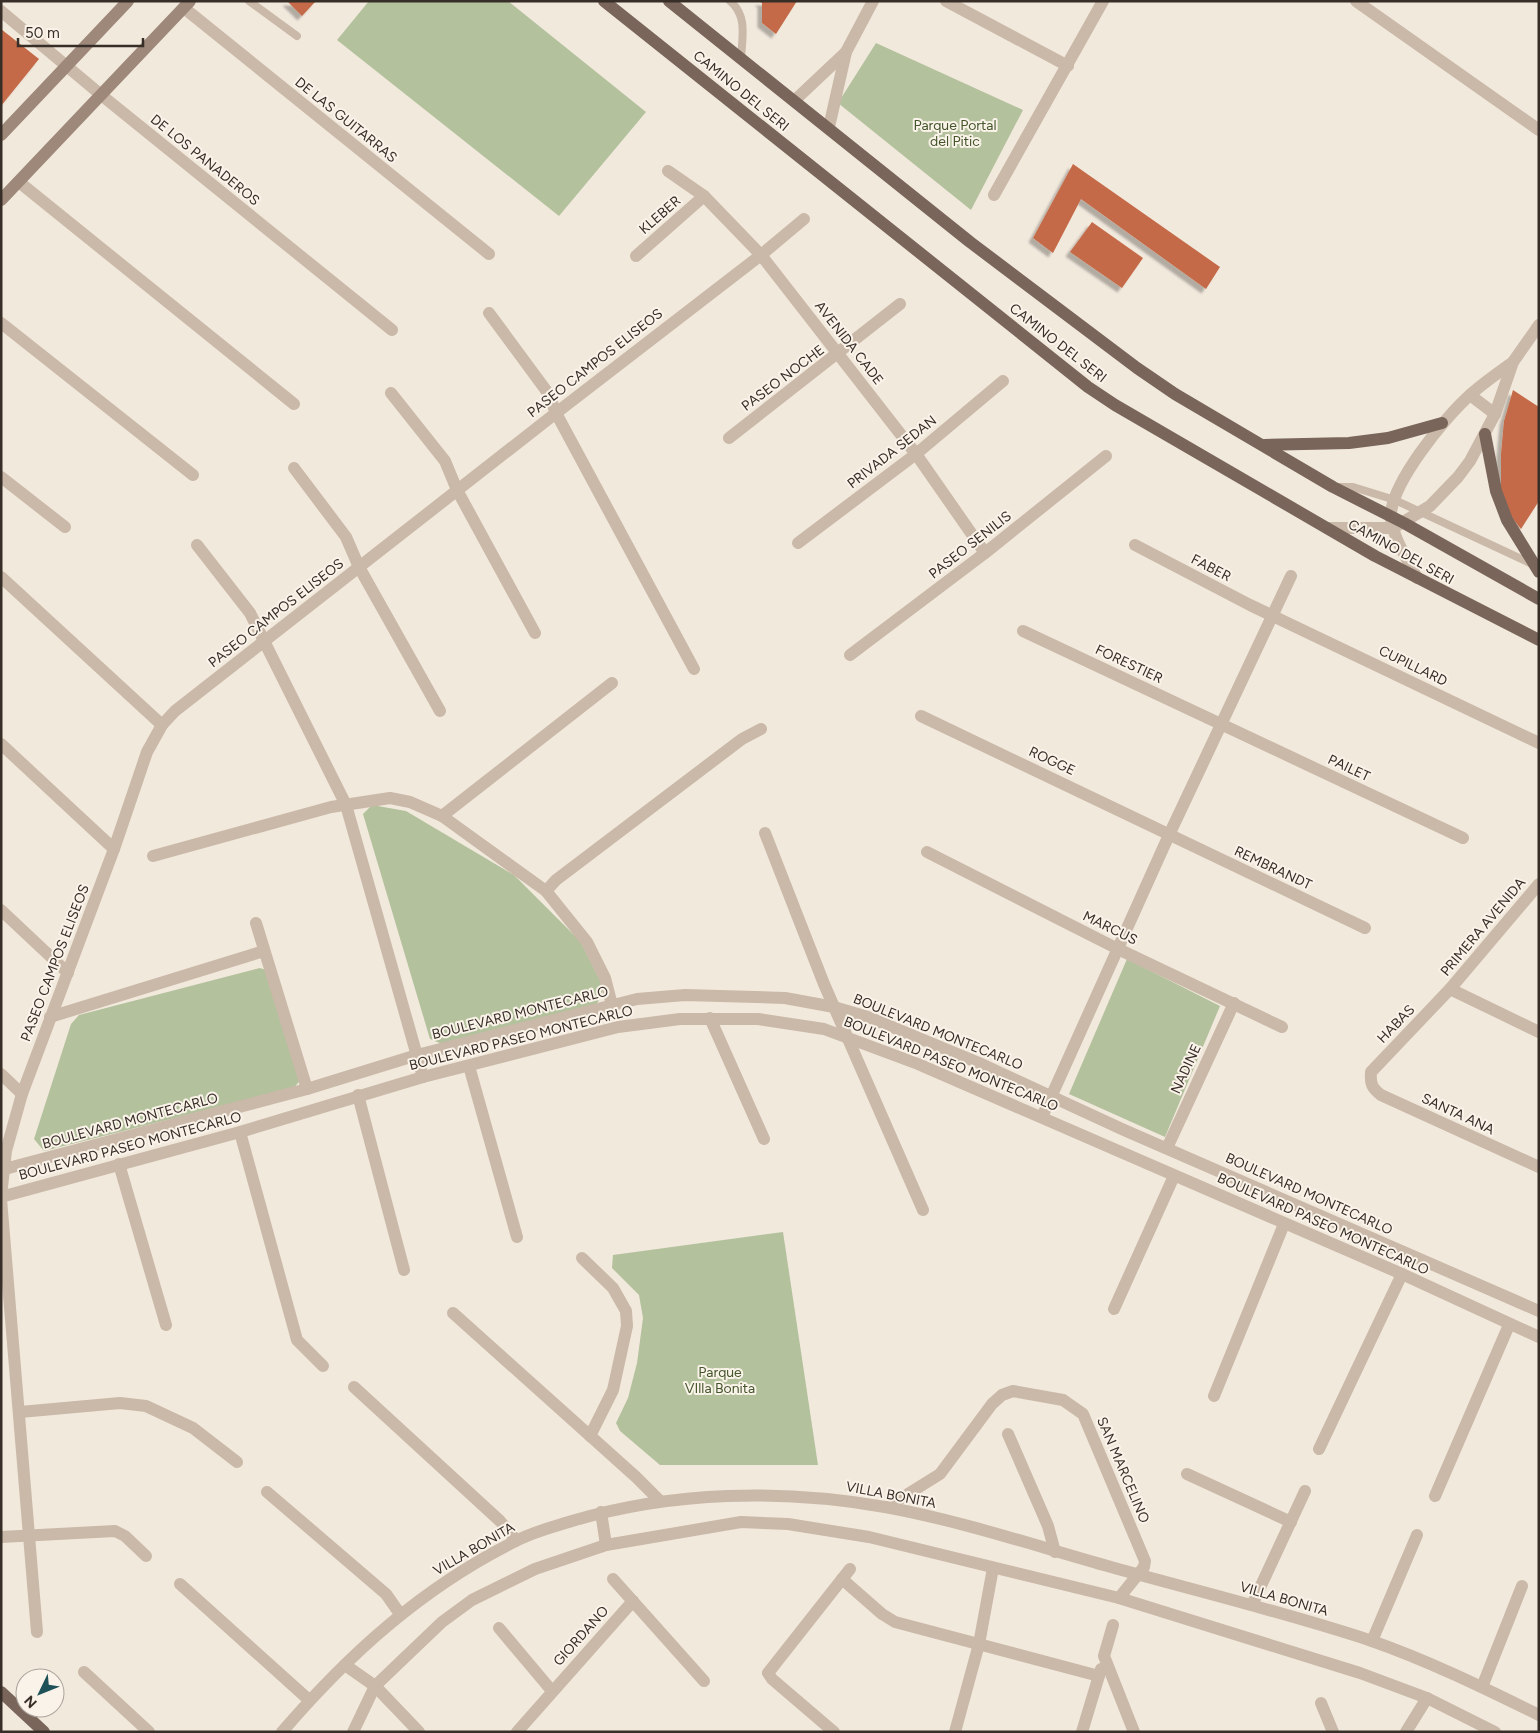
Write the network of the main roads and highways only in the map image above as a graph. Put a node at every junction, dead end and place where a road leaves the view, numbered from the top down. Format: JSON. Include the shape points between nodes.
{"nodes":[{"id":1,"x":128,"y":1,"type":"edge"},
{"id":2,"x":604,"y":1,"type":"edge"},
{"id":3,"x":668,"y":1,"type":"edge"},
{"id":4,"x":187,"y":5,"type":"edge"},
{"id":5,"x":1,"y":135,"type":"edge"},
{"id":6,"x":1,"y":200,"type":"edge"},
{"id":7,"x":1442,"y":423,"type":"road end"},
{"id":8,"x":1485,"y":434,"type":"road end"},
{"id":9,"x":1263,"y":446,"type":"junction"},
{"id":10,"x":1536,"y":568,"type":"edge"},
{"id":11,"x":1539,"y":599,"type":"edge"},
{"id":12,"x":1539,"y":640,"type":"edge"},
{"id":13,"x":1,"y":1692,"type":"edge"},
{"id":14,"x":44,"y":1732,"type":"edge"}],
"edges":[{"from":1,"to":5,"type":"main road"},
{"from":2,"to":12,"type":"main road","name":"CAMINO DEL SERI","via":[[1088,387],[1327,528]]},
{"from":3,"to":9,"type":"main road","name":"CAMINO DEL SERI","via":[[1092,335],[1175,394]]},
{"from":4,"to":6,"type":"main road"},
{"from":7,"to":9,"type":"main road","via":[[1388,438],[1359,442]]},
{"from":8,"to":10,"type":"main road","via":[[1496,492],[1507,520]]},
{"from":9,"to":11,"type":"main road","name":"CAMINO DEL SERI","via":[[1396,523]]},
{"from":13,"to":14,"type":"main road"}]}
